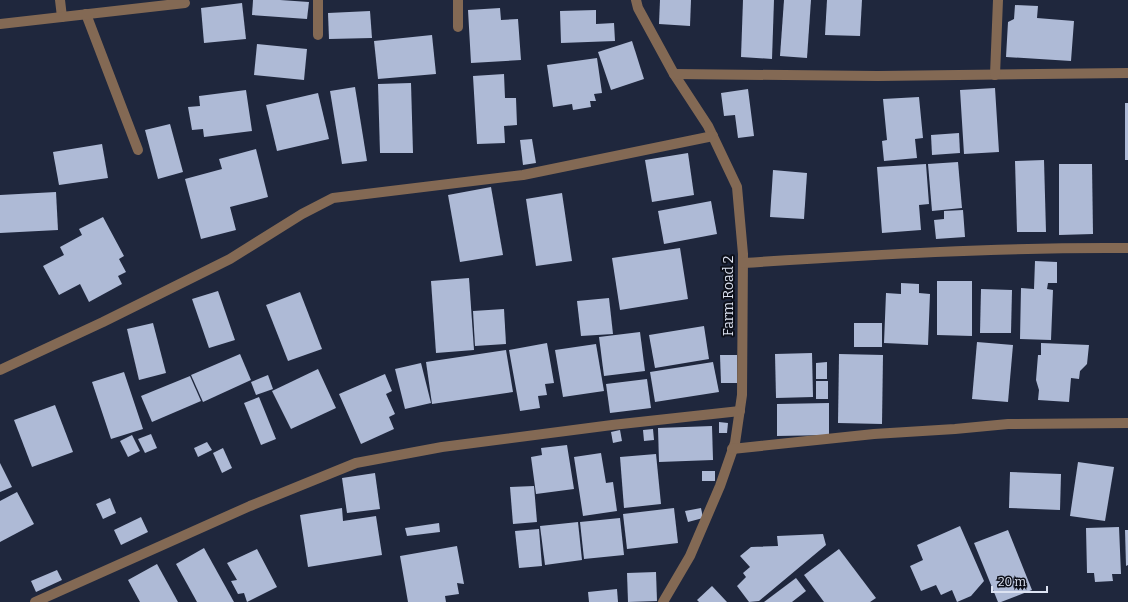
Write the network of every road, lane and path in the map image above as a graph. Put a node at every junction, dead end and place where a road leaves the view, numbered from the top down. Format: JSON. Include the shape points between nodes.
{"nodes":[{"id":1,"x":60,"y":0,"type":"edge"},
{"id":2,"x":318,"y":0,"type":"edge"},
{"id":3,"x":458,"y":0,"type":"edge"},
{"id":4,"x":636,"y":0,"type":"edge"},
{"id":5,"x":998,"y":0,"type":"edge"},
{"id":6,"x":185,"y":3,"type":"dead end"},
{"id":7,"x":86,"y":14,"type":"junction"},
{"id":8,"x":62,"y":17,"type":"junction"},
{"id":9,"x":0,"y":24,"type":"edge"},
{"id":10,"x":458,"y":27,"type":"dead end"},
{"id":11,"x":318,"y":35,"type":"dead end"},
{"id":12,"x":1128,"y":73,"type":"edge"},
{"id":13,"x":674,"y":74,"type":"junction"},
{"id":14,"x":995,"y":75,"type":"junction"},
{"id":15,"x":713,"y":136,"type":"junction"},
{"id":16,"x":138,"y":150,"type":"dead end"},
{"id":17,"x":1128,"y":248,"type":"edge"},
{"id":18,"x":742,"y":263,"type":"junction"},
{"id":19,"x":0,"y":370,"type":"edge"},
{"id":20,"x":740,"y":411,"type":"junction"},
{"id":21,"x":1128,"y":423,"type":"edge"},
{"id":22,"x":732,"y":449,"type":"junction"},
{"id":23,"x":35,"y":602,"type":"edge"},
{"id":24,"x":663,"y":602,"type":"edge"}],
"edges":[{"from":1,"to":8,"type":"street"},
{"from":2,"to":11,"type":"street"},
{"from":3,"to":10,"type":"street"},
{"from":4,"to":13,"type":"street","name":"Farm Road 2"},
{"from":5,"to":14,"type":"street"},
{"from":6,"to":7,"type":"street"},
{"from":7,"to":8,"type":"street"},
{"from":7,"to":16,"type":"street"},
{"from":8,"to":9,"type":"street"},
{"from":12,"to":14,"type":"street"},
{"from":13,"to":14,"type":"street"},
{"from":13,"to":15,"type":"street","name":"Farm Road 2"},
{"from":15,"to":18,"type":"street","name":"Farm Road 2","via":[[737,187]]},
{"from":15,"to":19,"type":"street","via":[[523,174],[333,198],[302,214],[230,259]]},
{"from":17,"to":18,"type":"street","via":[[1065,247],[920,252]]},
{"from":18,"to":20,"type":"street","name":"Farm Road 2"},
{"from":20,"to":22,"type":"street","name":"Farm Road 2"},
{"from":20,"to":23,"type":"street","via":[[442,447],[356,463],[250,506]]},
{"from":21,"to":22,"type":"street","via":[[1008,424],[874,434]]},
{"from":22,"to":24,"type":"street","name":"Farm Road 2","via":[[720,486],[690,556]]}]}
